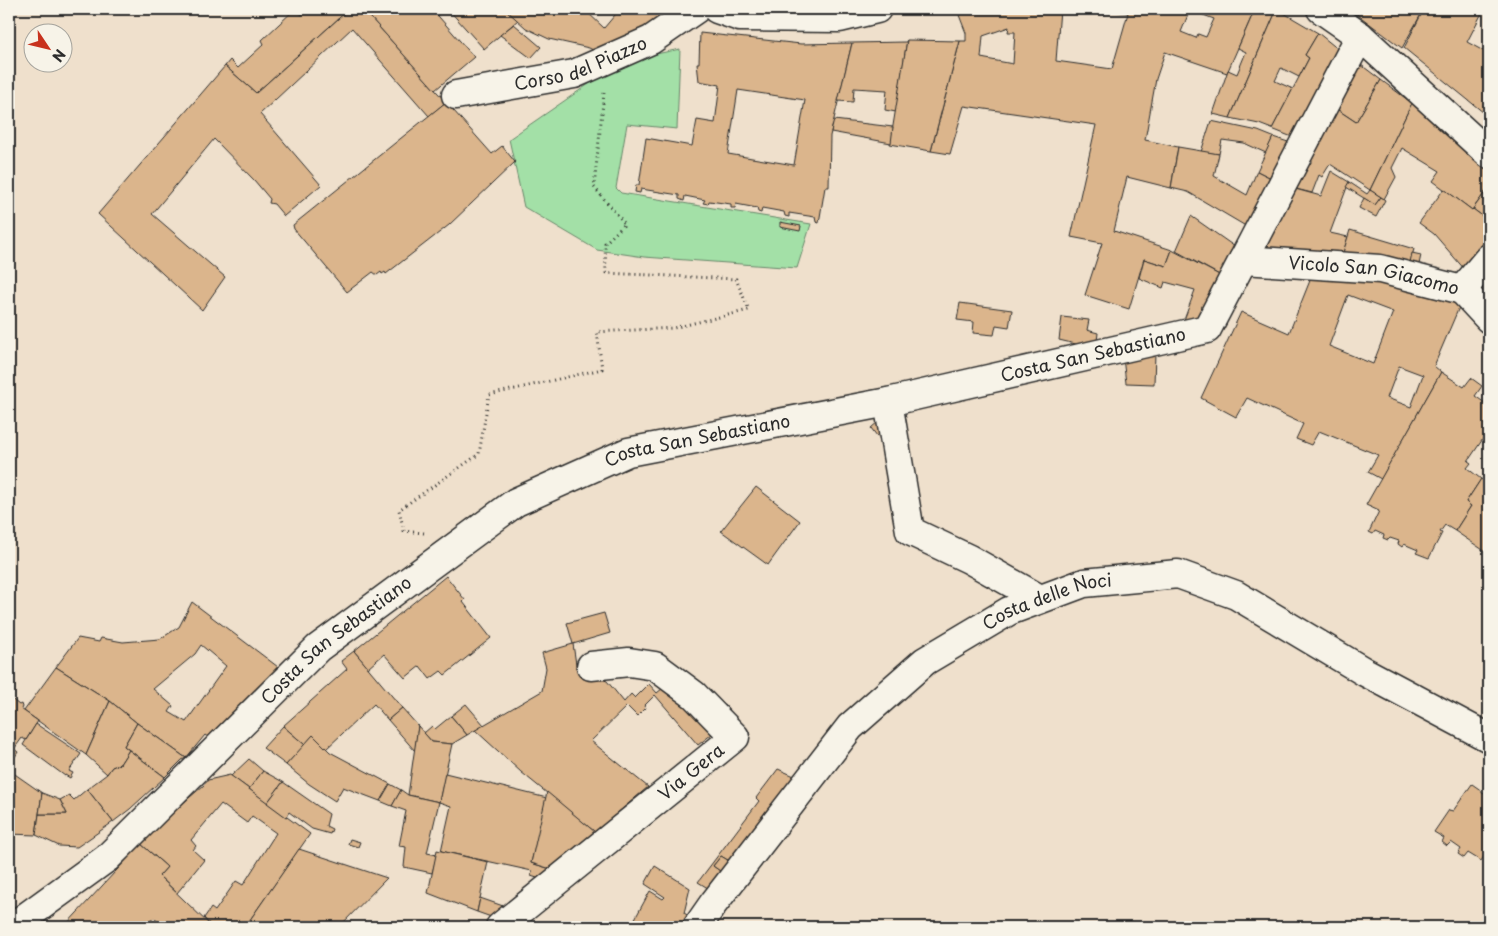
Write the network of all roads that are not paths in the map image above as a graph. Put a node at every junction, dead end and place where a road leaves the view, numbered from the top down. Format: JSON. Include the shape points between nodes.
{"nodes":[{"id":1,"x":696,"y":9,"type":"edge"},
{"id":2,"x":717,"y":9,"type":"edge"},
{"id":3,"x":876,"y":9,"type":"edge"},
{"id":4,"x":1321,"y":9,"type":"edge"},
{"id":5,"x":1360,"y":36,"type":"junction"},
{"id":6,"x":456,"y":95,"type":"dead end"},
{"id":7,"x":1489,"y":154,"type":"edge"},
{"id":8,"x":1489,"y":258,"type":"edge"},
{"id":9,"x":1243,"y":260,"type":"junction"},
{"id":10,"x":1462,"y":290,"type":"junction"},
{"id":11,"x":1489,"y":319,"type":"edge"},
{"id":12,"x":888,"y":402,"type":"junction"},
{"id":13,"x":1040,"y":599,"type":"junction"},
{"id":14,"x":591,"y":666,"type":"dead end"},
{"id":15,"x":1489,"y":738,"type":"edge"},
{"id":16,"x":9,"y":922,"type":"edge"},
{"id":17,"x":517,"y":923,"type":"edge"},
{"id":18,"x":12,"y":927,"type":"edge"},
{"id":19,"x":697,"y":927,"type":"edge"}],
"edges":[{"from":1,"to":6,"type":"street","name":"Corso del Piazzo","via":[[651,40],[574,74]]},
{"from":2,"to":3,"type":"street","via":[[740,17],[830,18]]},
{"from":4,"to":5,"type":"street"},
{"from":5,"to":7,"type":"street"},
{"from":5,"to":9,"type":"street","name":"Costa San Sebastiano"},
{"from":8,"to":10,"type":"street","name":"Vicolo San Giacomo"},
{"from":9,"to":10,"type":"street","name":"Vicolo San Giacomo","via":[[1380,269]]},
{"from":9,"to":12,"type":"street","name":"Costa San Sebastiano","via":[[1207,329]]},
{"from":10,"to":11,"type":"street"},
{"from":12,"to":13,"type":"street","via":[[910,531],[969,559]]},
{"from":12,"to":18,"type":"street","name":"Costa San Sebastiano","via":[[628,452],[516,502],[318,648],[107,858]]},
{"from":13,"to":15,"type":"street","name":"Costa delle Noci","via":[[1084,582],[1178,574],[1236,595],[1365,672]]},
{"from":13,"to":19,"type":"street","name":"Costa delle Noci","via":[[1009,611],[925,661],[850,727]]},
{"from":14,"to":17,"type":"street","name":"Via Gera","via":[[629,662],[655,666],[694,695],[734,737]]},
{"from":16,"to":18,"type":"street"}]}
